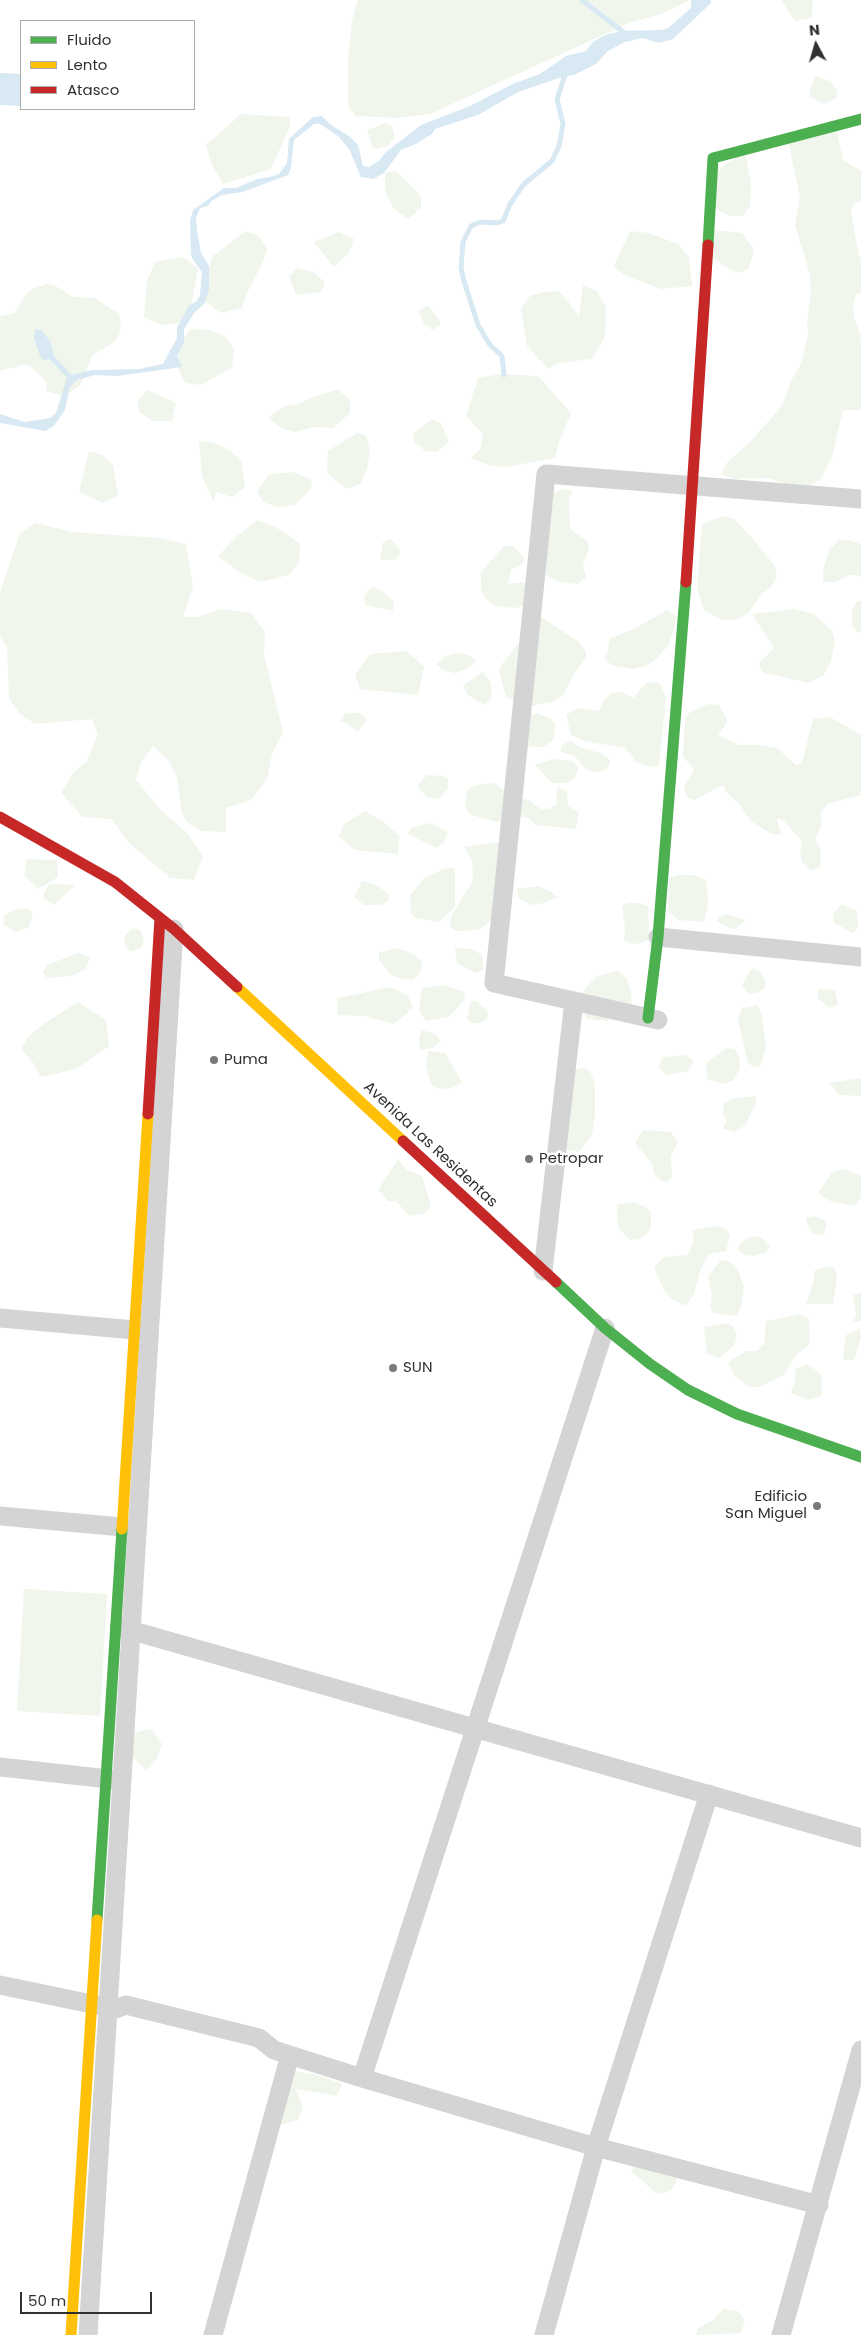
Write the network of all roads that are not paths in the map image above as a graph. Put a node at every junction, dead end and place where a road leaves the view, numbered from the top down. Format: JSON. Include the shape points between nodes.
{"nodes":[{"id":1,"x":861,"y":119,"type":"edge"},
{"id":2,"x":694,"y":487,"type":"junction"},
{"id":3,"x":861,"y":499,"type":"edge"},
{"id":4,"x":0,"y":817,"type":"edge"},
{"id":5,"x":167,"y":924,"type":"junction"},
{"id":6,"x":658,"y":937,"type":"junction"},
{"id":7,"x":861,"y":957,"type":"edge"},
{"id":8,"x":574,"y":1002,"type":"junction"},
{"id":9,"x":653,"y":1019,"type":"joint"},
{"id":10,"x":543,"y":1271,"type":"junction"},
{"id":11,"x":0,"y":1318,"type":"edge"},
{"id":12,"x":605,"y":1328,"type":"junction"},
{"id":13,"x":142,"y":1331,"type":"junction"},
{"id":14,"x":861,"y":1457,"type":"edge"},
{"id":15,"x":0,"y":1516,"type":"edge"},
{"id":16,"x":130,"y":1528,"type":"junction"},
{"id":17,"x":124,"y":1628,"type":"junction"},
{"id":18,"x":476,"y":1729,"type":"junction"},
{"id":19,"x":0,"y":1766,"type":"edge"},
{"id":20,"x":114,"y":1779,"type":"junction"},
{"id":21,"x":709,"y":1794,"type":"junction"},
{"id":22,"x":861,"y":1838,"type":"edge"},
{"id":23,"x":0,"y":1985,"type":"edge"},
{"id":24,"x":105,"y":2007,"type":"junction"},
{"id":25,"x":861,"y":2050,"type":"edge"},
{"id":26,"x":282,"y":2052,"type":"junction"},
{"id":27,"x":362,"y":2078,"type":"junction"},
{"id":28,"x":596,"y":2147,"type":"junction"},
{"id":29,"x":819,"y":2205,"type":"junction"},
{"id":30,"x":71,"y":2335,"type":"edge"},
{"id":31,"x":88,"y":2335,"type":"edge"},
{"id":32,"x":213,"y":2335,"type":"edge"},
{"id":33,"x":544,"y":2335,"type":"edge"},
{"id":34,"x":782,"y":2335,"type":"edge"}],
"edges":[{"from":1,"to":2,"type":"street","via":[[714,158]]},
{"from":2,"to":3,"type":"street"},
{"from":2,"to":6,"type":"street"},
{"from":2,"to":8,"type":"street","via":[[546,474],[494,983]]},
{"from":4,"to":5,"type":"street","name":"Avenida Las Residentas","via":[[115,882]]},
{"from":5,"to":10,"type":"street","name":"Avenida Las Residentas"},
{"from":5,"to":13,"type":"street"},
{"from":6,"to":7,"type":"street"},
{"from":6,"to":9,"type":"street"},
{"from":8,"to":9,"type":"street"},
{"from":8,"to":10,"type":"street"},
{"from":10,"to":12,"type":"street","name":"Avenida Las Residentas"},
{"from":11,"to":13,"type":"street"},
{"from":12,"to":14,"type":"street","name":"Avenida Las Residentas","via":[[688,1390],[736,1414]]},
{"from":12,"to":18,"type":"street"},
{"from":13,"to":16,"type":"street"},
{"from":15,"to":16,"type":"street"},
{"from":16,"to":17,"type":"street"},
{"from":17,"to":18,"type":"street"},
{"from":17,"to":20,"type":"street"},
{"from":18,"to":21,"type":"street"},
{"from":18,"to":27,"type":"street"},
{"from":19,"to":20,"type":"street"},
{"from":20,"to":24,"type":"street"},
{"from":21,"to":22,"type":"street"},
{"from":21,"to":28,"type":"street"},
{"from":23,"to":24,"type":"street"},
{"from":24,"to":26,"type":"street","via":[[126,2005],[259,2038]]},
{"from":24,"to":30,"type":"street"},
{"from":24,"to":31,"type":"street"},
{"from":25,"to":29,"type":"street"},
{"from":26,"to":27,"type":"street"},
{"from":26,"to":32,"type":"street"},
{"from":27,"to":28,"type":"street"},
{"from":28,"to":29,"type":"street"},
{"from":28,"to":33,"type":"street"},
{"from":29,"to":34,"type":"street"}]}
